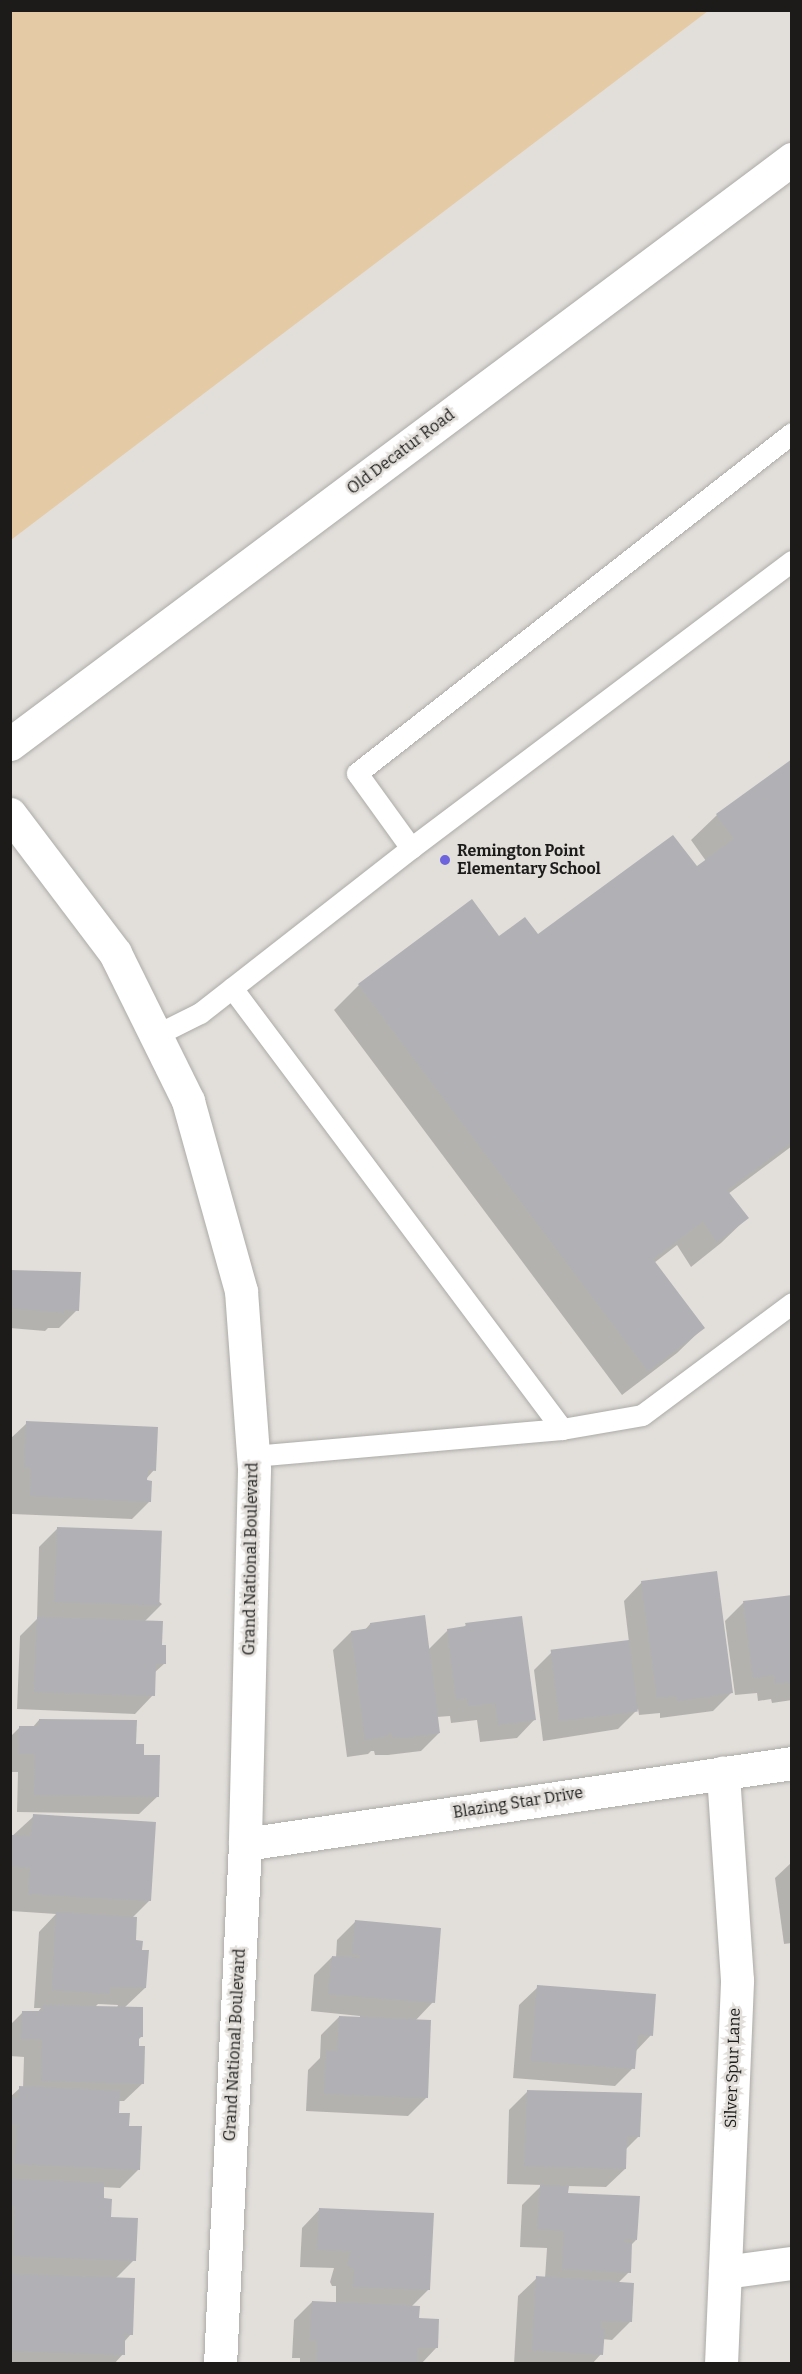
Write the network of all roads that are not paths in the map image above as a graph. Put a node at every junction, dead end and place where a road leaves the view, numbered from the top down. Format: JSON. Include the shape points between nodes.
{"nodes":[{"id":1,"x":792,"y":159,"type":"edge"},
{"id":2,"x":792,"y":433,"type":"edge"},
{"id":3,"x":792,"y":561,"type":"edge"},
{"id":4,"x":10,"y":744,"type":"edge"},
{"id":5,"x":10,"y":814,"type":"edge"},
{"id":6,"x":411,"y":848,"type":"junction"},
{"id":7,"x":232,"y":988,"type":"junction"},
{"id":8,"x":156,"y":1035,"type":"junction"},
{"id":9,"x":792,"y":1304,"type":"edge"},
{"id":10,"x":562,"y":1429,"type":"junction"},
{"id":11,"x":253,"y":1456,"type":"junction"},
{"id":12,"x":792,"y":1763,"type":"edge"},
{"id":13,"x":723,"y":1772,"type":"junction"},
{"id":14,"x":245,"y":1844,"type":"junction"},
{"id":15,"x":792,"y":2263,"type":"edge"},
{"id":16,"x":725,"y":2272,"type":"junction"},
{"id":17,"x":220,"y":2364,"type":"edge"},
{"id":18,"x":721,"y":2364,"type":"edge"}],
"edges":[{"from":1,"to":4,"type":"street","name":"Old Decatur Road"},
{"from":2,"to":6,"type":"lane","via":[[357,773]]},
{"from":3,"to":6,"type":"lane"},
{"from":5,"to":8,"type":"street","name":"Grand National Boulevard","via":[[115,953]]},
{"from":6,"to":7,"type":"lane"},
{"from":7,"to":8,"type":"lane","via":[[200,1013]]},
{"from":7,"to":10,"type":"lane"},
{"from":8,"to":11,"type":"street","name":"Grand National Boulevard","via":[[188,1101],[241,1291]]},
{"from":9,"to":10,"type":"lane","via":[[642,1415]]},
{"from":10,"to":11,"type":"lane"},
{"from":11,"to":14,"type":"street","name":"Grand National Boulevard"},
{"from":12,"to":13,"type":"street","name":"Blazing Star Drive"},
{"from":13,"to":14,"type":"street","name":"Blazing Star Drive"},
{"from":13,"to":16,"type":"street","name":"Silver Spur Lane","via":[[736,1980]]},
{"from":14,"to":17,"type":"street","name":"Grand National Boulevard"},
{"from":15,"to":16,"type":"street"},
{"from":16,"to":18,"type":"street","name":"Silver Spur Lane"}]}
